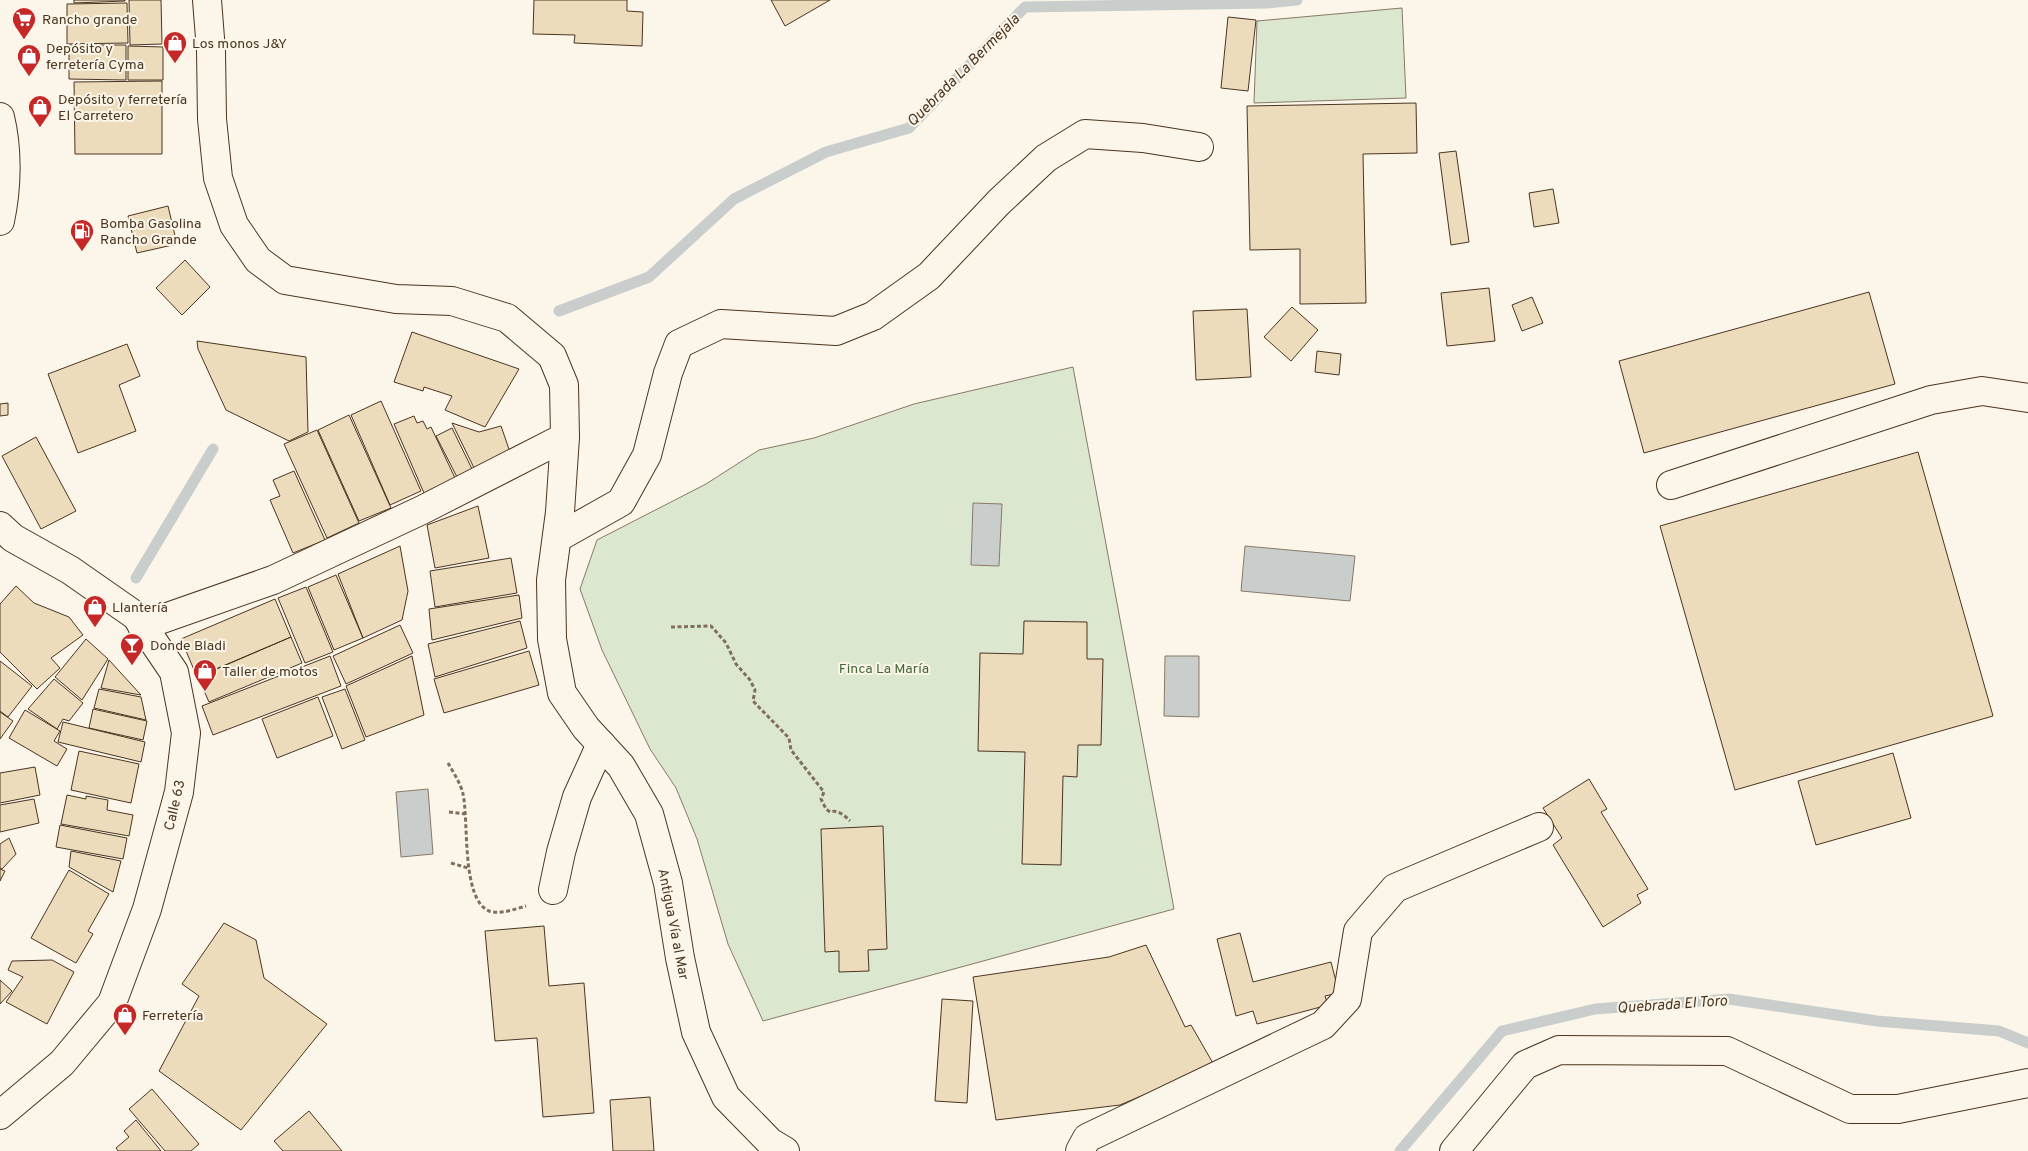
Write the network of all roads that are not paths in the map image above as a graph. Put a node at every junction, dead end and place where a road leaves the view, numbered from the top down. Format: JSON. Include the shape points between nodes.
{"nodes":[{"id":1,"x":206,"y":0,"type":"edge"},
{"id":2,"x":0,"y":117,"type":"edge"},
{"id":3,"x":1199,"y":147,"type":"dead end"},
{"id":4,"x":0,"y":221,"type":"edge"},
{"id":5,"x":2028,"y":398,"type":"edge"},
{"id":6,"x":565,"y":438,"type":"junction"},
{"id":7,"x":1671,"y":485,"type":"dead end"},
{"id":8,"x":0,"y":526,"type":"edge"},
{"id":9,"x":557,"y":538,"type":"junction"},
{"id":10,"x":142,"y":626,"type":"junction"},
{"id":11,"x":601,"y":744,"type":"junction"},
{"id":12,"x":1539,"y":827,"type":"dead end"},
{"id":13,"x":552,"y":890,"type":"road end"},
{"id":14,"x":2028,"y":1083,"type":"edge"},
{"id":15,"x":0,"y":1115,"type":"edge"},
{"id":16,"x":786,"y":1151,"type":"edge"},
{"id":17,"x":1080,"y":1151,"type":"edge"},
{"id":18,"x":1454,"y":1151,"type":"edge"}],
"edges":[{"from":1,"to":6,"type":"main road","via":[[218,178],[234,225],[258,260],[285,280],[396,299],[452,301],[507,318],[552,356],[564,385]]},
{"from":2,"to":4,"type":"main road","via":[[4,135],[4,200]]},
{"from":3,"to":9,"type":"main road","via":[[1143,138],[1085,134],[1046,158],[929,276],[873,316],[836,331],[721,324],[679,344],[668,373],[647,455],[621,502]]},
{"from":5,"to":7,"type":"main road","via":[[1982,390],[1931,400]]},
{"from":6,"to":9,"type":"main road"},
{"from":6,"to":10,"type":"main road","via":[[273,580]]},
{"from":8,"to":10,"type":"main road","name":"Calle 63","via":[[13,538],[70,570],[136,616]]},
{"from":9,"to":11,"type":"main road","name":"Antigua Vía al Mar","via":[[551,580],[552,639],[562,693]]},
{"from":10,"to":15,"type":"main road","name":"Calle 63","via":[[174,672],[186,733],[179,792],[147,909],[112,1003],[62,1063]]},
{"from":11,"to":13,"type":"main road","via":[[577,797]]},
{"from":11,"to":16,"type":"main road","name":"Antigua Vía al Mar","via":[[620,766],[649,814],[668,883],[696,1032],[726,1097],[770,1142]]},
{"from":12,"to":17,"type":"main road","via":[[1395,888],[1358,931],[1347,999],[1323,1025],[1086,1138]]},
{"from":14,"to":18,"type":"main road","via":[[1898,1109],[1850,1110],[1727,1051],[1559,1050],[1526,1065]]}]}
